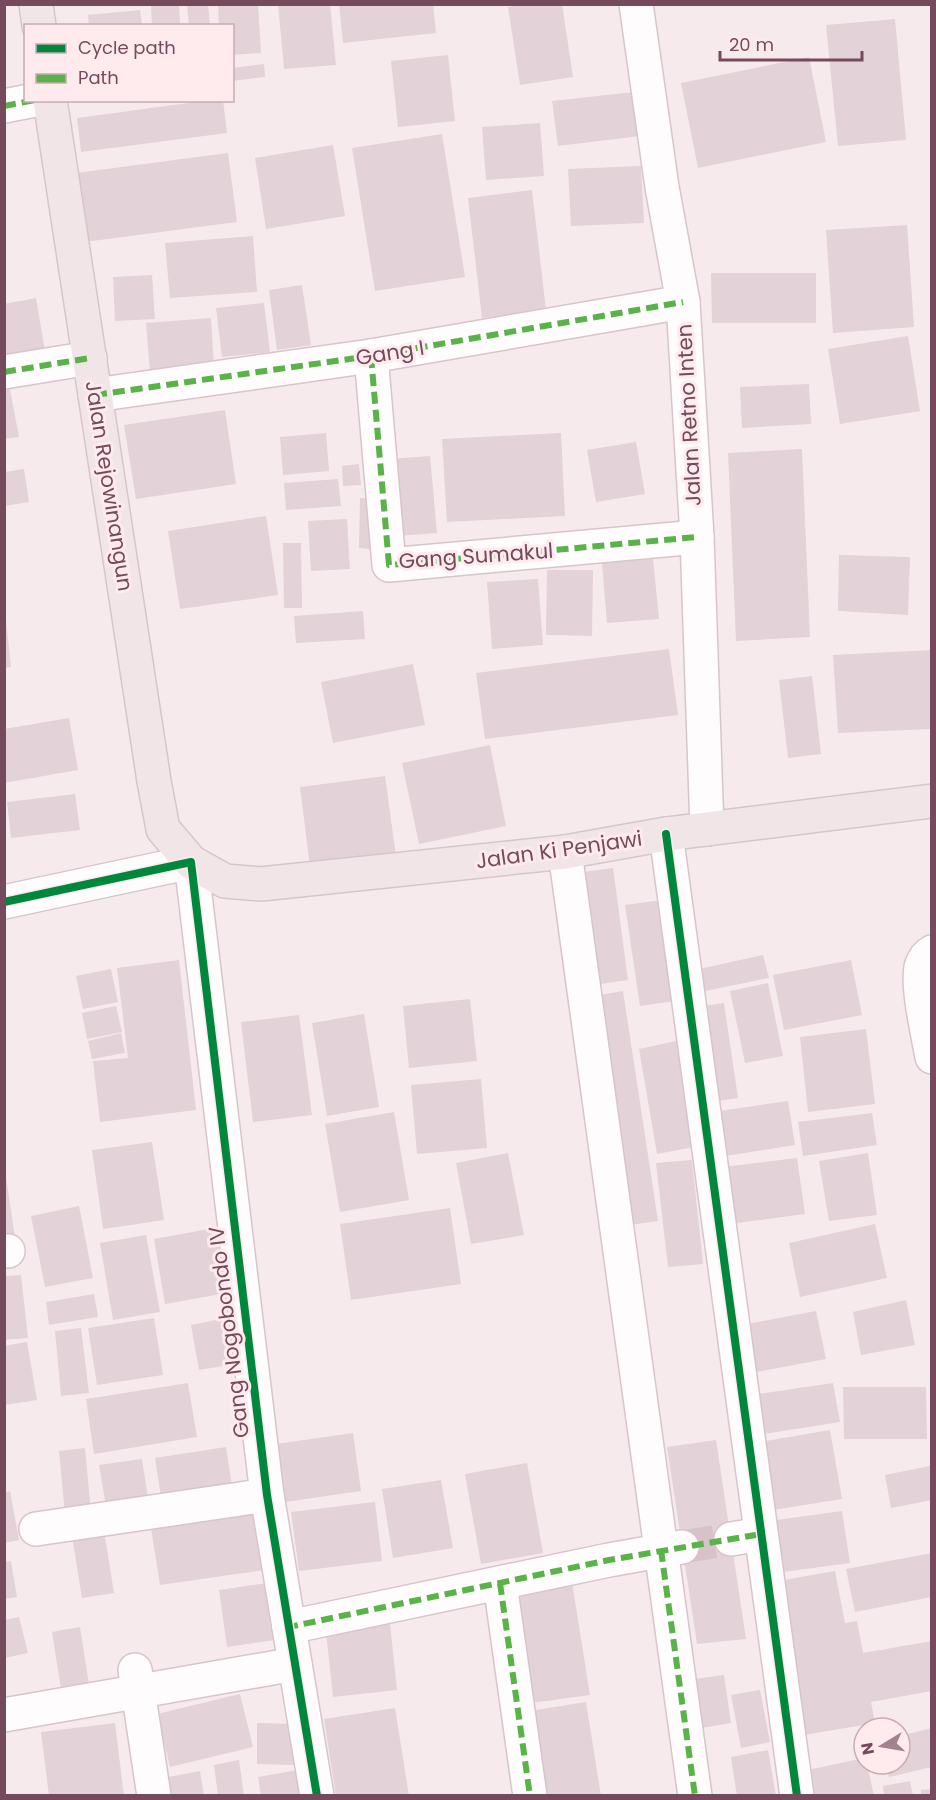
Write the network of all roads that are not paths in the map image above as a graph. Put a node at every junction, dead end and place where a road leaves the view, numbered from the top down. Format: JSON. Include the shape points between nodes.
{"nodes":[{"id":1,"x":36,"y":4,"type":"edge"},
{"id":2,"x":636,"y":4,"type":"edge"},
{"id":3,"x":39,"y":24,"type":"edge"},
{"id":4,"x":25,"y":102,"type":"edge"},
{"id":5,"x":50,"y":102,"type":"edge"},
{"id":6,"x":4,"y":106,"type":"edge"},
{"id":7,"x":683,"y":302,"type":"junction"},
{"id":8,"x":371,"y":356,"type":"junction"},
{"id":9,"x":90,"y":358,"type":"junction"},
{"id":10,"x":4,"y":372,"type":"edge"},
{"id":11,"x":95,"y":395,"type":"junction"},
{"id":12,"x":696,"y":537,"type":"junction"},
{"id":13,"x":932,"y":801,"type":"edge"},
{"id":14,"x":707,"y":829,"type":"junction"},
{"id":15,"x":666,"y":834,"type":"junction"},
{"id":16,"x":565,"y":852,"type":"junction"},
{"id":17,"x":191,"y":862,"type":"junction"},
{"id":18,"x":4,"y":902,"type":"edge"},
{"id":19,"x":932,"y":952,"type":"edge"},
{"id":20,"x":932,"y":1057,"type":"edge"},
{"id":21,"x":267,"y":1495,"type":"junction"},
{"id":22,"x":36,"y":1529,"type":"dead end"},
{"id":23,"x":671,"y":1548,"type":"junction"},
{"id":24,"x":500,"y":1584,"type":"junction"},
{"id":25,"x":289,"y":1627,"type":"junction"},
{"id":26,"x":295,"y":1664,"type":"junction"},
{"id":27,"x":136,"y":1679,"type":"junction"},
{"id":28,"x":4,"y":1714,"type":"edge"},
{"id":29,"x":154,"y":1796,"type":"edge"},
{"id":30,"x":317,"y":1796,"type":"edge"},
{"id":31,"x":530,"y":1796,"type":"edge"},
{"id":32,"x":695,"y":1796,"type":"edge"},
{"id":33,"x":797,"y":1796,"type":"edge"}],
"edges":[{"from":1,"to":3,"type":"main road"},
{"from":2,"to":7,"type":"street","name":"Jalan Retno Inten"},
{"from":4,"to":6,"type":"street"},
{"from":5,"to":9,"type":"main road","name":"Jalan Rejowinangun"},
{"from":7,"to":8,"type":"street","name":"Gang I"},
{"from":7,"to":12,"type":"street","name":"Jalan Retno Inten"},
{"from":8,"to":11,"type":"street","name":"Gang I"},
{"from":8,"to":12,"type":"street","name":"Gang Sumakul","via":[[389,565]]},
{"from":9,"to":10,"type":"street"},
{"from":9,"to":11,"type":"main road","name":"Jalan Rejowinangun"},
{"from":11,"to":17,"type":"main road","name":"Jalan Rejowinangun","via":[[163,829]]},
{"from":12,"to":14,"type":"street","name":"Jalan Retno Inten"},
{"from":13,"to":14,"type":"main road","name":"Jalan Ki Penjawi"},
{"from":14,"to":15,"type":"main road","name":"Jalan Ki Penjawi"},
{"from":15,"to":16,"type":"main road","name":"Jalan Ki Penjawi"},
{"from":15,"to":33,"type":"street","via":[[746,1537]]},
{"from":16,"to":17,"type":"main road","name":"Jalan Ki Penjawi","via":[[261,884],[225,881]]},
{"from":16,"to":23,"type":"street"},
{"from":17,"to":18,"type":"street"},
{"from":17,"to":21,"type":"street","name":"Gang Nogobondo IV"},
{"from":19,"to":20,"type":"street","via":[[921,967],[921,987]]},
{"from":21,"to":22,"type":"street"},
{"from":21,"to":25,"type":"street","name":"Gang Nogobondo IV"},
{"from":23,"to":24,"type":"street"},
{"from":23,"to":32,"type":"street"},
{"from":24,"to":25,"type":"street"},
{"from":24,"to":31,"type":"street"},
{"from":25,"to":26,"type":"street","name":"Gang Nogobondo IV"},
{"from":26,"to":27,"type":"street"},
{"from":26,"to":30,"type":"street","name":"Gang Nogobondo IV"},
{"from":27,"to":28,"type":"street"},
{"from":27,"to":29,"type":"street"}]}
